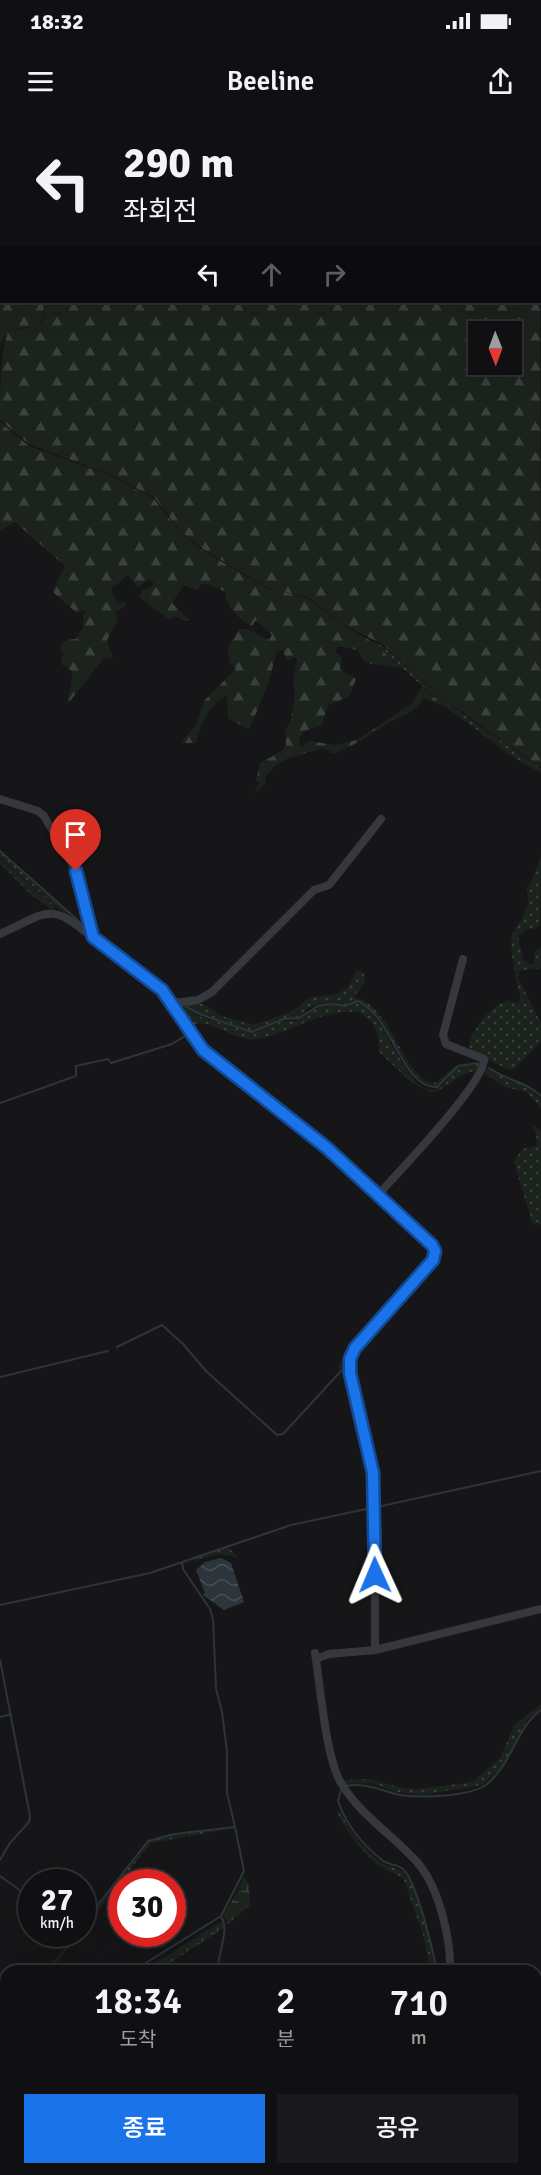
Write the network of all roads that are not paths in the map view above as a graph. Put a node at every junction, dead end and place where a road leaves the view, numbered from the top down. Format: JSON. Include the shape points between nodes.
{"nodes":[{"id":1,"x":0,"y":799,"type":"edge"},
{"id":2,"x":381,"y":819,"type":"dead end"},
{"id":3,"x":0,"y":934,"type":"edge"},
{"id":4,"x":93,"y":937,"type":"junction"},
{"id":5,"x":463,"y":959,"type":"dead end"},
{"id":6,"x":173,"y":1003,"type":"junction"},
{"id":7,"x":379,"y":1194,"type":"junction"},
{"id":8,"x":541,"y":1609,"type":"edge"},
{"id":9,"x":375,"y":1650,"type":"junction"},
{"id":10,"x":449,"y":1965,"type":"edge"}],
"edges":[{"from":1,"to":4,"type":"street","via":[[44,816],[76,871]]},
{"from":2,"to":6,"type":"street","via":[[329,885],[314,891],[212,992],[198,1000]]},
{"from":3,"to":4,"type":"street","via":[[53,912],[65,915]]},
{"from":4,"to":6,"type":"street","via":[[162,990]]},
{"from":5,"to":7,"type":"street","via":[[443,1035],[446,1044],[484,1059],[482,1068],[463,1097]]},
{"from":6,"to":7,"type":"street","via":[[203,1050]]},
{"from":7,"to":9,"type":"street","via":[[428,1239],[435,1251],[433,1260],[361,1339],[350,1359],[374,1479]]},
{"from":8,"to":9,"type":"street"},
{"from":9,"to":10,"type":"street","via":[[316,1656],[334,1769],[352,1797],[418,1863],[444,1924]]}]}
